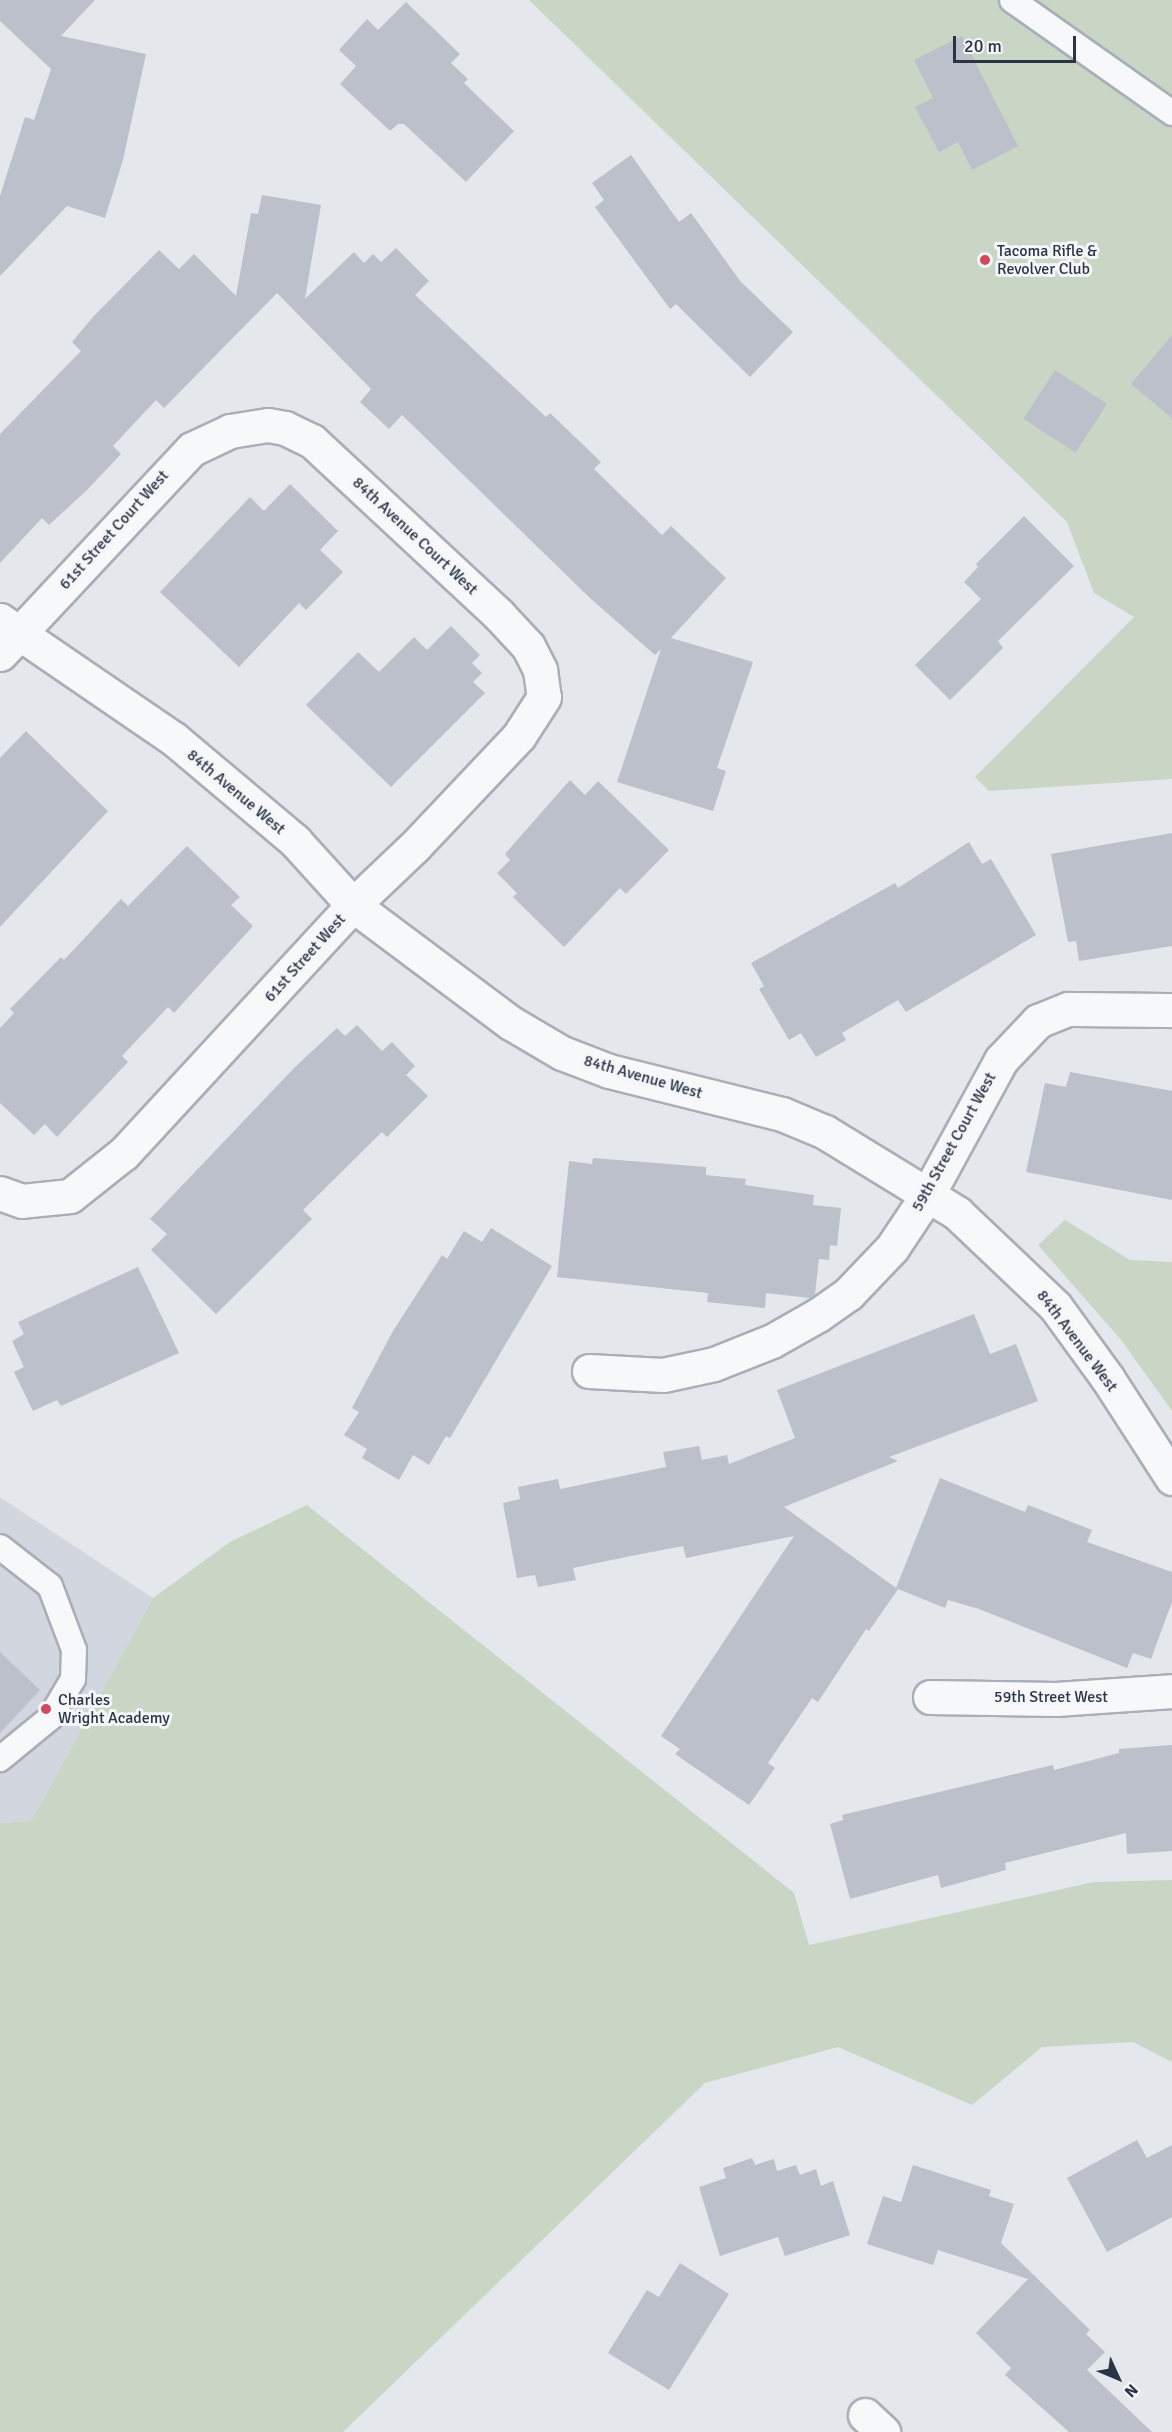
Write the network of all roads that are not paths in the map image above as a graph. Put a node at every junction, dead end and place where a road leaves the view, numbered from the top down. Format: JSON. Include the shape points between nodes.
{"nodes":[{"id":1,"x":1012,"y":0,"type":"edge"},
{"id":2,"x":1172,"y":113,"type":"edge"},
{"id":3,"x":244,"y":429,"type":"joint"},
{"id":4,"x":7,"y":636,"type":"edge"},
{"id":5,"x":544,"y":697,"type":"joint"},
{"id":6,"x":353,"y":905,"type":"junction"},
{"id":7,"x":1172,"y":1011,"type":"edge"},
{"id":8,"x":0,"y":1193,"type":"edge"},
{"id":9,"x":928,"y":1194,"type":"junction"},
{"id":10,"x":590,"y":1371,"type":"dead end"},
{"id":11,"x":1172,"y":1478,"type":"edge"},
{"id":12,"x":0,"y":1547,"type":"edge"},
{"id":13,"x":1172,"y":1691,"type":"edge"},
{"id":14,"x":930,"y":1697,"type":"dead end"},
{"id":15,"x":0,"y":1759,"type":"edge"}],
"edges":[{"from":1,"to":2,"type":"lane"},
{"from":3,"to":4,"type":"street","name":"61st Street Court West","via":[[211,438],[178,461]]},
{"from":3,"to":5,"type":"street","name":"84th Avenue Court West","via":[[268,425],[285,428],[312,441],[338,464],[528,646],[540,670]]},
{"from":4,"to":6,"type":"street","name":"84th Avenue West","via":[[174,739],[295,841]]},
{"from":5,"to":6,"type":"street","name":"61st Street West","via":[[519,736],[416,846]]},
{"from":6,"to":8,"type":"street","name":"61st Street West","via":[[124,1153],[70,1196],[22,1201]]},
{"from":6,"to":9,"type":"street","name":"84th Avenue West","via":[[511,1023],[562,1053],[609,1071],[782,1114],[825,1131]]},
{"from":7,"to":9,"type":"street","name":"59th Street Court West","via":[[1068,1010],[1038,1022],[1001,1060]]},
{"from":9,"to":10,"type":"street","name":"59th Street Court West","via":[[892,1248],[848,1294],[772,1341],[714,1364],[663,1375]]},
{"from":9,"to":11,"type":"street","name":"84th Avenue West","via":[[957,1213],[1055,1306],[1108,1378]]},
{"from":12,"to":15,"type":"lane","via":[[50,1586],[74,1650],[73,1680],[50,1718]]},
{"from":13,"to":14,"type":"street","name":"59th Street West","via":[[1056,1699]]}]}
